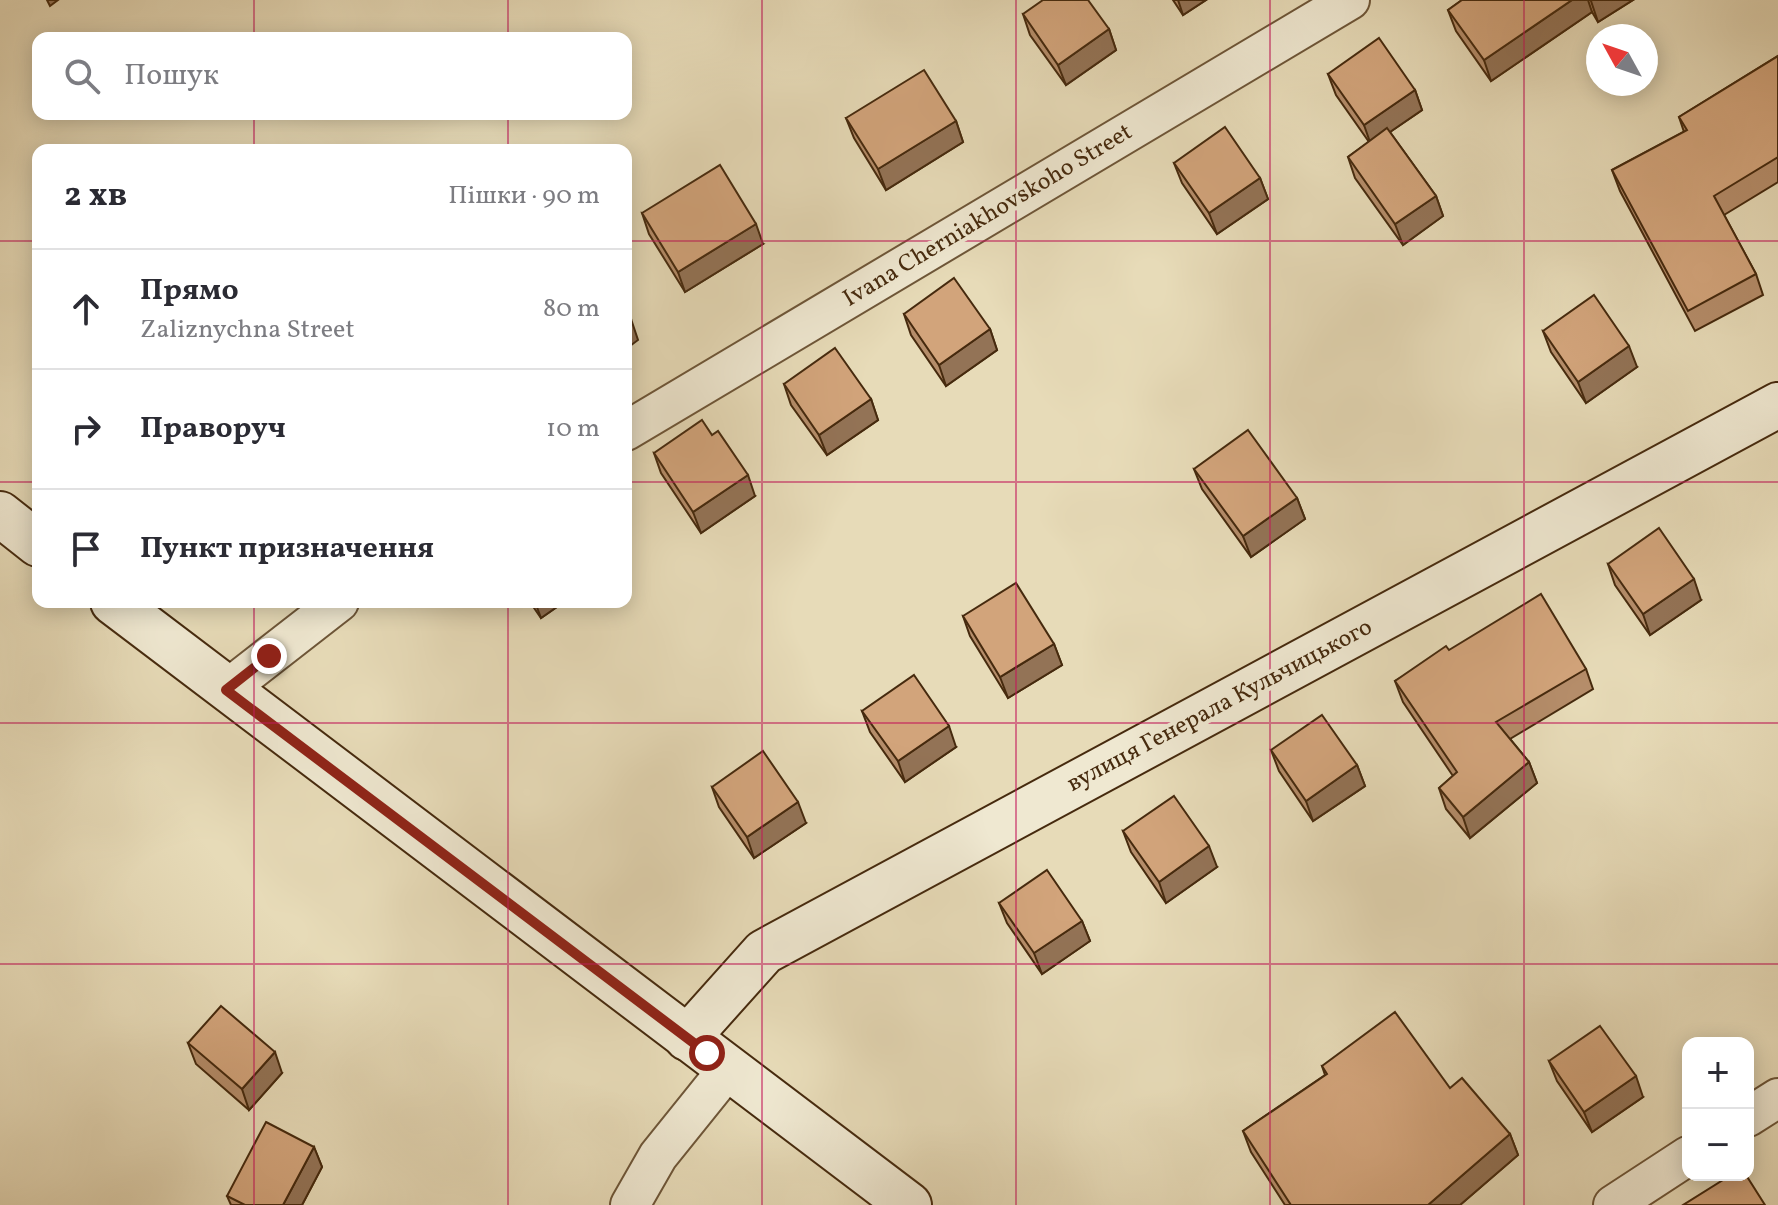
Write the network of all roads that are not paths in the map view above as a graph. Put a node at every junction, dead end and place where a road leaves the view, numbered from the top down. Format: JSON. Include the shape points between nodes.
{"nodes":[{"id":1,"x":1350,"y":0,"type":"edge"},
{"id":2,"x":1778,"y":405,"type":"edge"},
{"id":3,"x":632,"y":427,"type":"edge"},
{"id":4,"x":0,"y":514,"type":"edge"},
{"id":5,"x":32,"y":539,"type":"edge"},
{"id":6,"x":121,"y":608,"type":"edge"},
{"id":7,"x":331,"y":608,"type":"edge"},
{"id":8,"x":226,"y":690,"type":"junction"},
{"id":9,"x":687,"y":1038,"type":"junction"},
{"id":10,"x":728,"y":1069,"type":"junction"},
{"id":11,"x":1778,"y":1098,"type":"edge"},
{"id":12,"x":1754,"y":1113,"type":"edge"},
{"id":13,"x":1682,"y":1160,"type":"edge"},
{"id":14,"x":630,"y":1205,"type":"edge"},
{"id":15,"x":909,"y":1205,"type":"edge"},
{"id":16,"x":1613,"y":1205,"type":"edge"}],
"edges":[{"from":1,"to":3,"type":"street","name":"Ivana Cherniakhovskoho Street"},
{"from":2,"to":9,"type":"street","name":"вулиця Генерала Кульчицького","via":[[764,952]]},
{"from":4,"to":5,"type":"street"},
{"from":6,"to":8,"type":"street"},
{"from":7,"to":8,"type":"street"},
{"from":8,"to":9,"type":"street"},
{"from":9,"to":10,"type":"street"},
{"from":10,"to":14,"type":"street","via":[[658,1156]]},
{"from":10,"to":15,"type":"street"},
{"from":11,"to":12,"type":"street"},
{"from":13,"to":16,"type":"street"}]}
